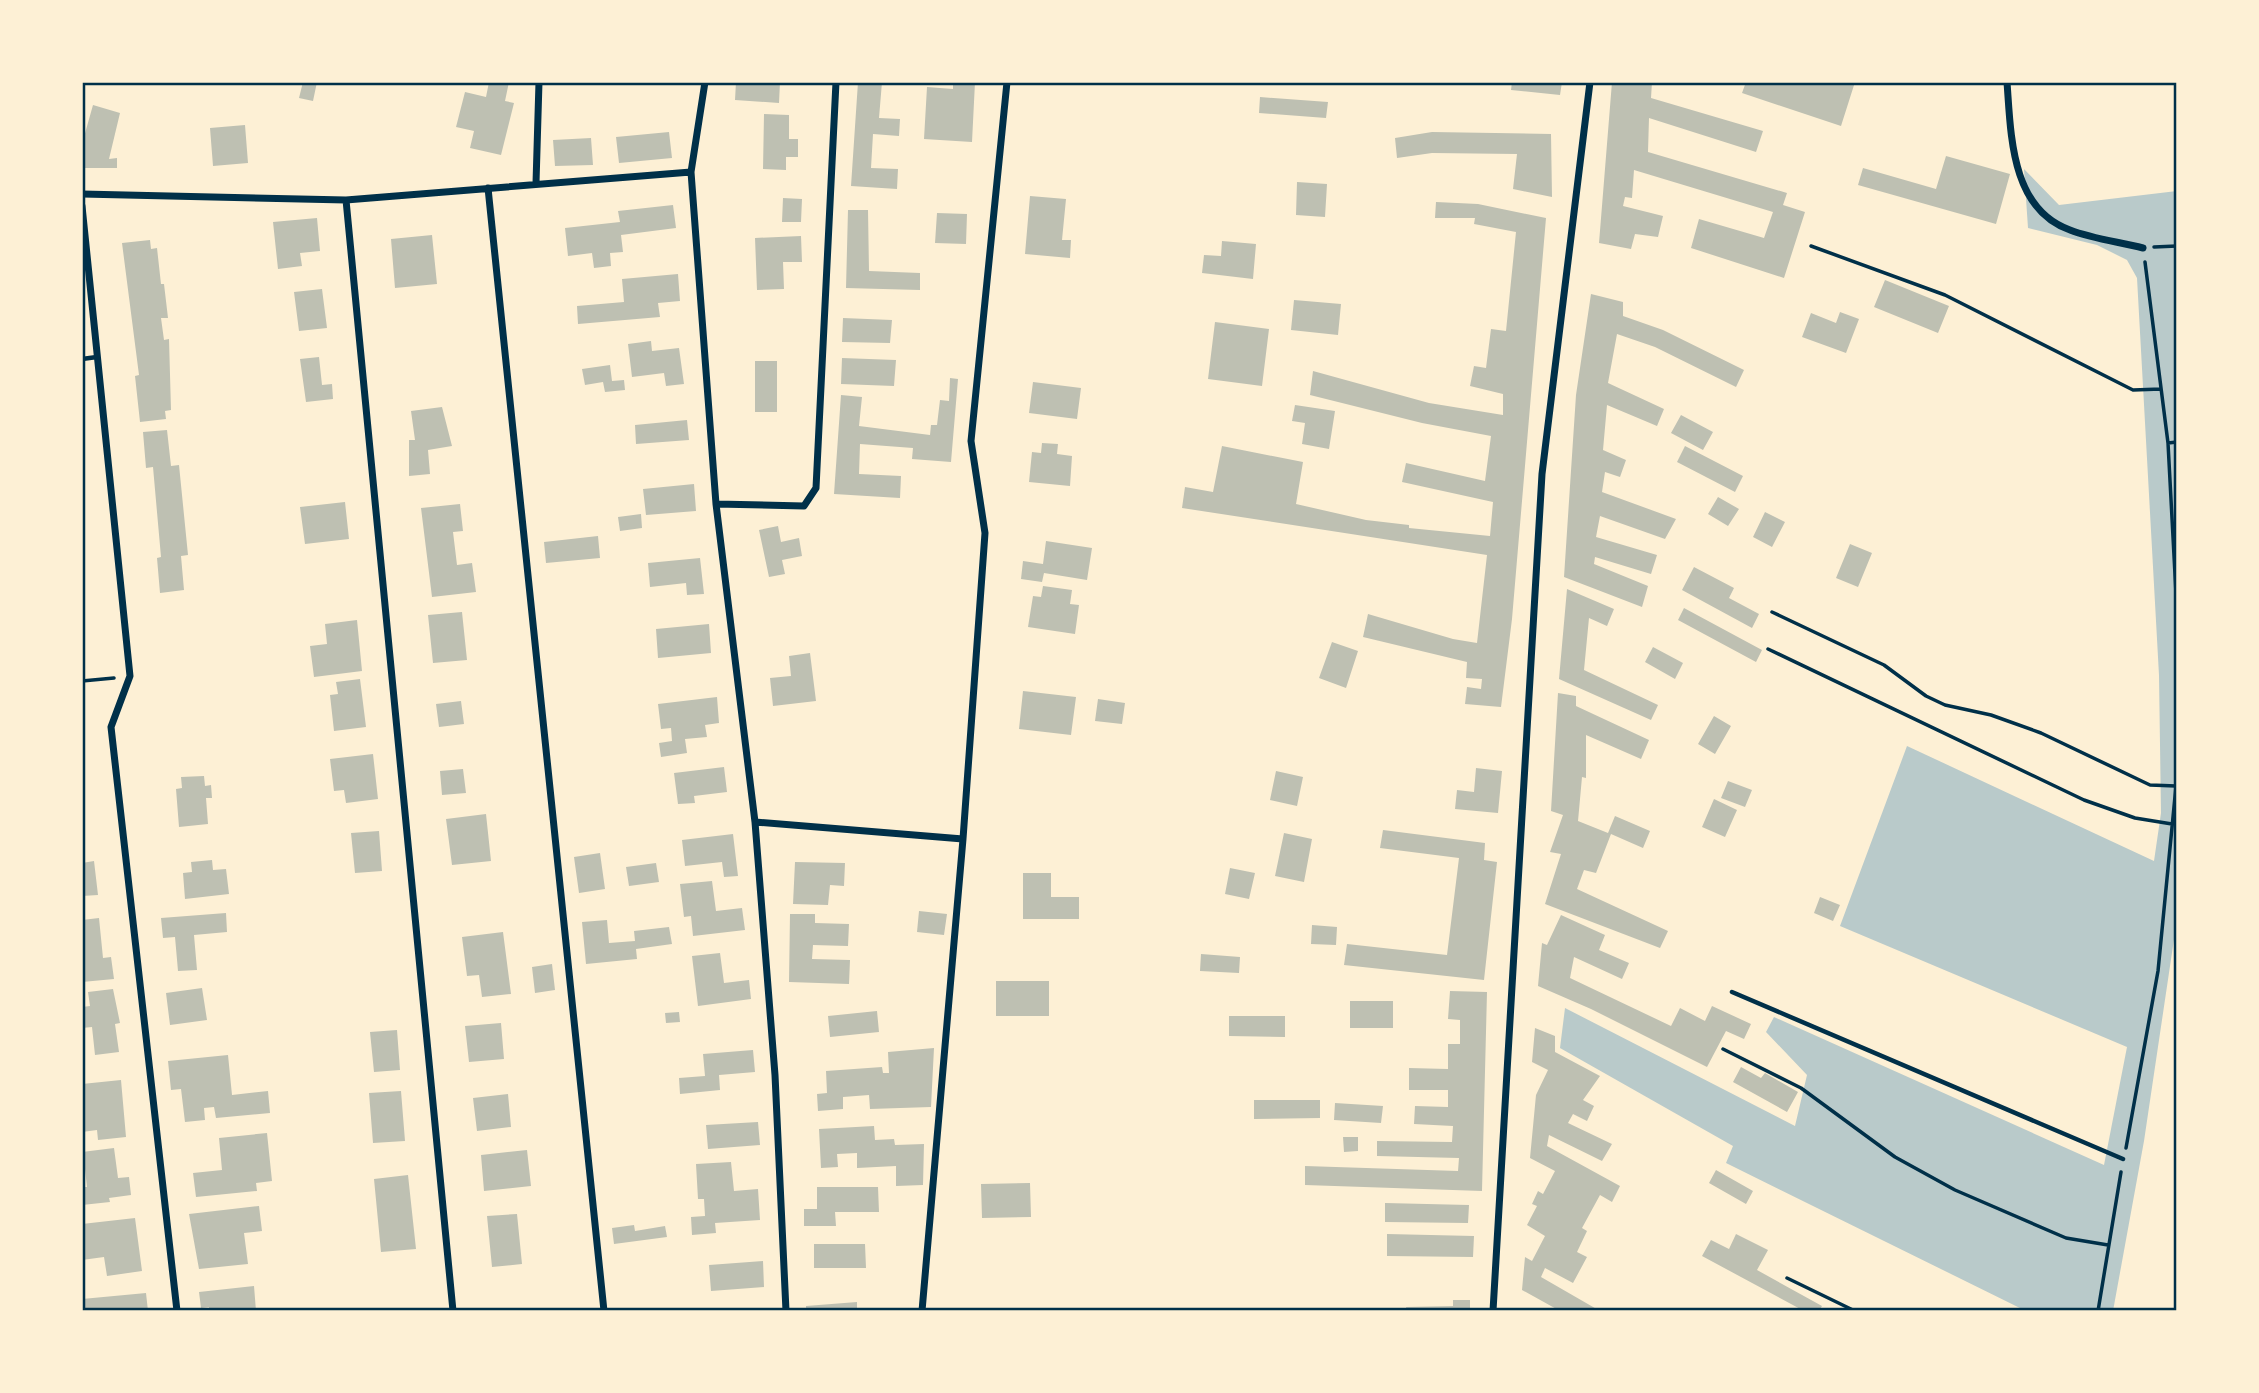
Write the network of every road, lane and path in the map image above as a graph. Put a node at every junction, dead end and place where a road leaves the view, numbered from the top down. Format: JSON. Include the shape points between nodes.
{"nodes":[{"id":1,"x":539,"y":82,"type":"edge"},
{"id":2,"x":705,"y":82,"type":"edge"},
{"id":3,"x":836,"y":82,"type":"edge"},
{"id":4,"x":1007,"y":82,"type":"edge"},
{"id":5,"x":1590,"y":82,"type":"edge"},
{"id":6,"x":2007,"y":82,"type":"edge"},
{"id":7,"x":691,"y":172,"type":"junction"},
{"id":8,"x":536,"y":183,"type":"junction"},
{"id":9,"x":488,"y":188,"type":"junction"},
{"id":10,"x":82,"y":194,"type":"edge"},
{"id":11,"x":346,"y":200,"type":"junction"},
{"id":12,"x":82,"y":206,"type":"edge"},
{"id":13,"x":83,"y":228,"type":"edge"},
{"id":14,"x":1811,"y":246,"type":"dead end"},
{"id":15,"x":2177,"y":246,"type":"edge"},
{"id":16,"x":2144,"y":248,"type":"junction"},
{"id":17,"x":97,"y":357,"type":"junction"},
{"id":18,"x":82,"y":359,"type":"edge"},
{"id":19,"x":2161,"y":389,"type":"junction"},
{"id":20,"x":2177,"y":442,"type":"edge"},
{"id":21,"x":2168,"y":443,"type":"junction"},
{"id":22,"x":716,"y":504,"type":"junction"},
{"id":23,"x":2175,"y":558,"type":"edge"},
{"id":24,"x":1772,"y":612,"type":"dead end"},
{"id":25,"x":2177,"y":612,"type":"edge"},
{"id":26,"x":1768,"y":649,"type":"dead end"},
{"id":27,"x":130,"y":676,"type":"junction"},
{"id":28,"x":82,"y":681,"type":"edge"},
{"id":29,"x":2177,"y":776,"type":"edge"},
{"id":30,"x":2176,"y":786,"type":"edge"},
{"id":31,"x":755,"y":822,"type":"junction"},
{"id":32,"x":2172,"y":824,"type":"junction"},
{"id":33,"x":963,"y":839,"type":"junction"},
{"id":34,"x":1732,"y":992,"type":"dead end"},
{"id":35,"x":1723,"y":1049,"type":"dead end"},
{"id":36,"x":2123,"y":1159,"type":"junction"},
{"id":37,"x":2108,"y":1245,"type":"junction"},
{"id":38,"x":1787,"y":1278,"type":"dead end"},
{"id":39,"x":177,"y":1311,"type":"edge"},
{"id":40,"x":453,"y":1311,"type":"edge"},
{"id":41,"x":604,"y":1311,"type":"edge"},
{"id":42,"x":786,"y":1311,"type":"edge"},
{"id":43,"x":922,"y":1311,"type":"edge"},
{"id":44,"x":1493,"y":1311,"type":"edge"},
{"id":45,"x":1855,"y":1311,"type":"edge"},
{"id":46,"x":2098,"y":1311,"type":"edge"}],
"edges":[{"from":1,"to":8,"type":"street"},
{"from":2,"to":7,"type":"street"},
{"from":3,"to":22,"type":"street","via":[[816,488],[804,506]]},
{"from":4,"to":33,"type":"street","via":[[971,441],[985,533]]},
{"from":5,"to":44,"type":"street","via":[[1542,474]]},
{"from":6,"to":16,"type":"street","via":[[2017,171],[2036,210],[2068,230]]},
{"from":7,"to":8,"type":"street"},
{"from":7,"to":22,"type":"street"},
{"from":8,"to":9,"type":"street"},
{"from":9,"to":11,"type":"street"},
{"from":9,"to":41,"type":"street"},
{"from":10,"to":11,"type":"street"},
{"from":11,"to":40,"type":"street"},
{"from":12,"to":13,"type":"street"},
{"from":13,"to":17,"type":"street"},
{"from":14,"to":19,"type":"path","via":[[1945,295],[2133,390]]},
{"from":15,"to":16,"type":"path"},
{"from":16,"to":19,"type":"path"},
{"from":17,"to":18,"type":"lane"},
{"from":17,"to":27,"type":"street"},
{"from":19,"to":21,"type":"path"},
{"from":20,"to":21,"type":"path"},
{"from":21,"to":23,"type":"path"},
{"from":22,"to":31,"type":"street"},
{"from":23,"to":25,"type":"path"},
{"from":24,"to":30,"type":"path","via":[[1884,665],[1945,705],[2040,733],[2150,785]]},
{"from":26,"to":32,"type":"path","via":[[2084,800],[2135,818]]},
{"from":27,"to":28,"type":"path"},
{"from":27,"to":39,"type":"street","via":[[111,727]]},
{"from":29,"to":30,"type":"path"},
{"from":30,"to":32,"type":"path"},
{"from":31,"to":33,"type":"street"},
{"from":31,"to":42,"type":"street","via":[[775,1075]]},
{"from":32,"to":36,"type":"path","via":[[2158,971]]},
{"from":33,"to":43,"type":"street"},
{"from":34,"to":36,"type":"lane"},
{"from":35,"to":37,"type":"path","via":[[1801,1088],[1895,1157],[1955,1190],[2066,1238]]},
{"from":36,"to":37,"type":"path"},
{"from":37,"to":46,"type":"path"},
{"from":38,"to":45,"type":"path"}]}
